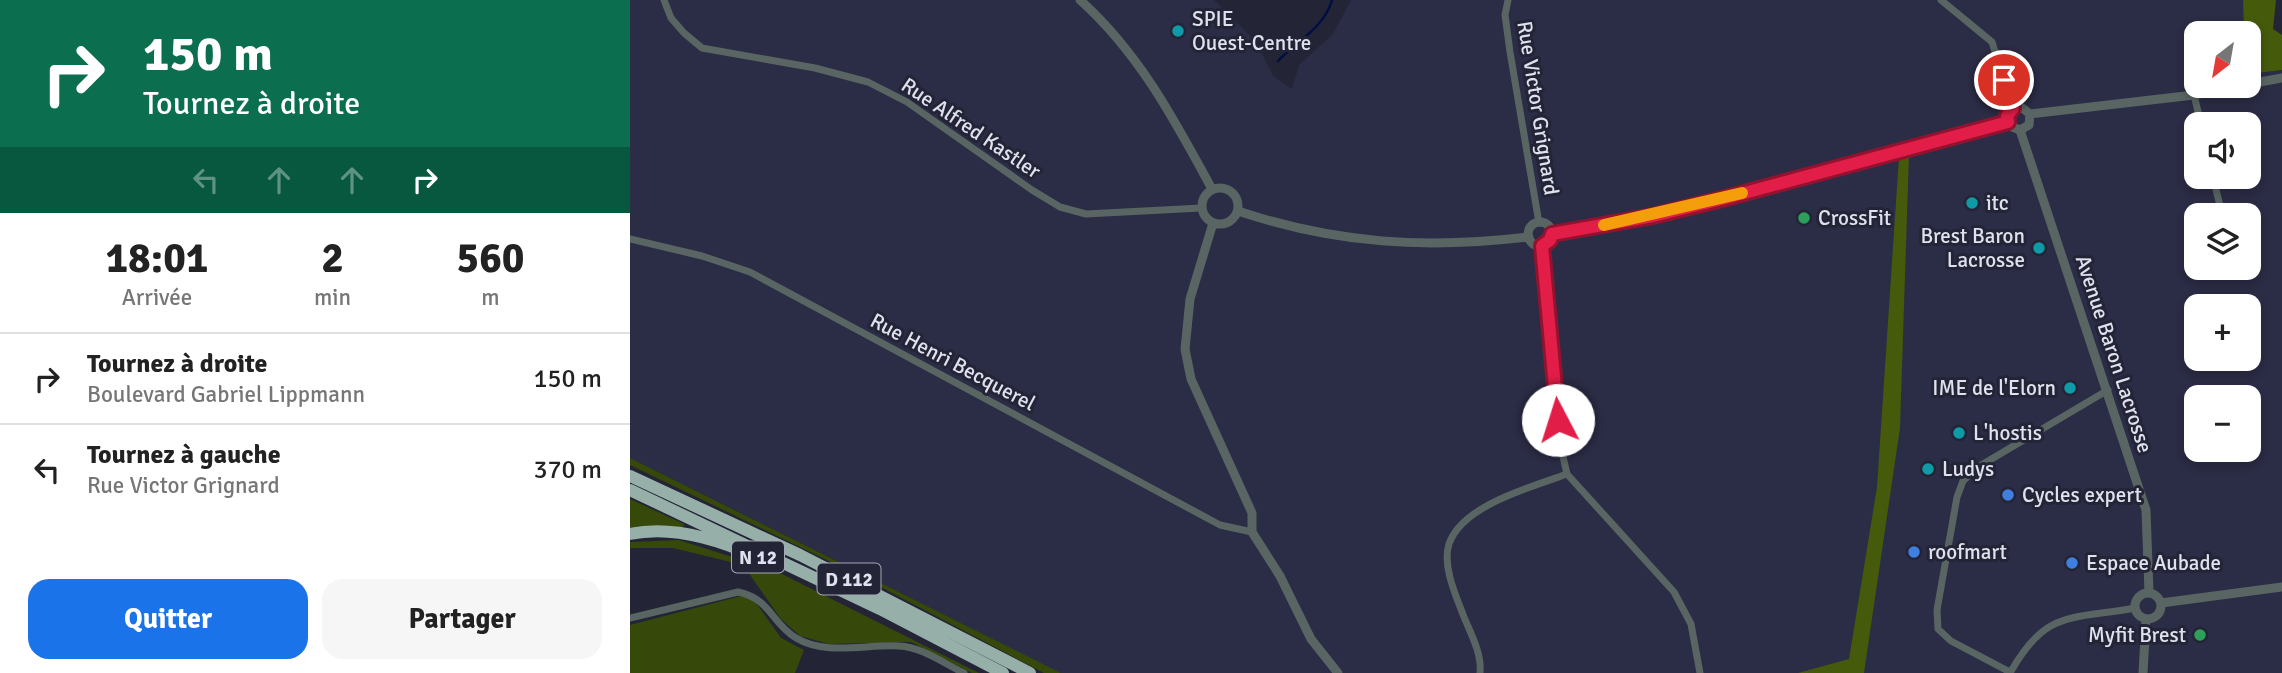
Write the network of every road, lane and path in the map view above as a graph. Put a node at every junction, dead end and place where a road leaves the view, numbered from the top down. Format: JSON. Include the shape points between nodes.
{"nodes":[{"id":1,"x":664,"y":0,"type":"edge"},
{"id":2,"x":1080,"y":0,"type":"edge"},
{"id":3,"x":1508,"y":0,"type":"edge"},
{"id":4,"x":1941,"y":0,"type":"edge"},
{"id":5,"x":2282,"y":78,"type":"edge"},
{"id":6,"x":2261,"y":82,"type":"edge"},
{"id":7,"x":2184,"y":95,"type":"edge"},
{"id":8,"x":2013,"y":108,"type":"junction"},
{"id":9,"x":2030,"y":114,"type":"junction"},
{"id":10,"x":2008,"y":122,"type":"junction"},
{"id":11,"x":2020,"y":130,"type":"junction"},
{"id":12,"x":1212,"y":189,"type":"junction"},
{"id":13,"x":1201,"y":208,"type":"junction"},
{"id":14,"x":1237,"y":211,"type":"junction"},
{"id":15,"x":1213,"y":223,"type":"junction"},
{"id":16,"x":1539,"y":223,"type":"junction"},
{"id":17,"x":1552,"y":234,"type":"junction"},
{"id":18,"x":1529,"y":237,"type":"junction"},
{"id":19,"x":630,"y":239,"type":"edge"},
{"id":20,"x":1542,"y":246,"type":"junction"},
{"id":21,"x":2108,"y":390,"type":"junction"},
{"id":22,"x":1567,"y":474,"type":"junction"},
{"id":23,"x":630,"y":475,"type":"edge"},
{"id":24,"x":630,"y":490,"type":"edge"},
{"id":25,"x":1252,"y":532,"type":"junction"},
{"id":26,"x":630,"y":534,"type":"edge"},
{"id":27,"x":2282,"y":587,"type":"edge"},
{"id":28,"x":2149,"y":593,"type":"junction"},
{"id":29,"x":2161,"y":603,"type":"junction"},
{"id":30,"x":2135,"y":608,"type":"junction"},
{"id":31,"x":880,"y":609,"type":"junction"},
{"id":32,"x":630,"y":618,"type":"edge"},
{"id":33,"x":2146,"y":619,"type":"junction"},
{"id":34,"x":2010,"y":672,"type":"edge"},
{"id":35,"x":964,"y":673,"type":"edge"},
{"id":36,"x":1003,"y":673,"type":"edge"},
{"id":37,"x":1030,"y":673,"type":"edge"},
{"id":38,"x":1338,"y":673,"type":"edge"},
{"id":39,"x":1480,"y":673,"type":"edge"},
{"id":40,"x":1700,"y":673,"type":"edge"},
{"id":41,"x":2143,"y":673,"type":"edge"}],
"edges":[{"from":1,"to":13,"type":"street","name":"Rue Alfred Kastler","via":[[671,18],[702,48],[868,82],[907,102],[1060,206],[1086,214]]},
{"from":2,"to":12,"type":"street","via":[[1152,81]]},
{"from":3,"to":16,"type":"street","name":"Rue Victor Grignard","via":[[1505,15],[1510,52]]},
{"from":4,"to":8,"type":"street","via":[[1992,41]]},
{"from":5,"to":6,"type":"street"},
{"from":7,"to":9,"type":"street"},
{"from":8,"to":9,"type":"street","via":[[2025,108]]},
{"from":8,"to":10,"type":"street"},
{"from":9,"to":11,"type":"street","via":[[2029,125]]},
{"from":10,"to":11,"type":"street"},
{"from":10,"to":17,"type":"street","via":[[1710,202]]},
{"from":11,"to":21,"type":"street","name":"Avenue Baron Lacrosse"},
{"from":12,"to":13,"type":"street","via":[[1203,196]]},
{"from":12,"to":14,"type":"street","via":[[1224,187],[1234,193]]},
{"from":13,"to":15,"type":"street"},
{"from":14,"to":15,"type":"street","via":[[1228,222]]},
{"from":14,"to":18,"type":"street","via":[[1314,233],[1396,243],[1463,245]]},
{"from":15,"to":25,"type":"street","via":[[1190,299],[1185,349],[1195,389],[1252,513]]},
{"from":16,"to":17,"type":"street"},
{"from":16,"to":18,"type":"street","via":[[1532,226]]},
{"from":17,"to":20,"type":"street"},
{"from":18,"to":20,"type":"street"},
{"from":19,"to":25,"type":"street","name":"Rue Henri Becquerel","via":[[750,272],[1220,525]]},
{"from":20,"to":22,"type":"street","via":[[1560,444]]},
{"from":21,"to":28,"type":"street","name":"Avenue Baron Lacrosse","via":[[2146,510]]},
{"from":21,"to":34,"type":"street","via":[[1978,467],[1960,488],[1937,610],[1938,628],[1951,641]]},
{"from":22,"to":39,"type":"street","via":[[1490,504],[1466,520],[1449,544],[1448,571],[1479,656]]},
{"from":22,"to":40,"type":"street","via":[[1674,592],[1691,624]]},
{"from":23,"to":37,"type":"highway","number":"D 112"},
{"from":24,"to":31,"type":"highway","number":"D 112"},
{"from":25,"to":38,"type":"street","via":[[1311,639]]},
{"from":26,"to":31,"type":"highway","number":"N 12","via":[[672,531],[703,537]]},
{"from":27,"to":29,"type":"street"},
{"from":28,"to":29,"type":"street"},
{"from":28,"to":30,"type":"street","via":[[2140,596]]},
{"from":29,"to":33,"type":"street","via":[[2159,614]]},
{"from":30,"to":33,"type":"street"},
{"from":30,"to":34,"type":"street","via":[[2051,624],[2028,642]]},
{"from":31,"to":36,"type":"highway","number":"D 112"},
{"from":32,"to":35,"type":"street","via":[[738,592],[754,595],[796,638],[811,644],[916,648]]},
{"from":33,"to":41,"type":"street"}]}
